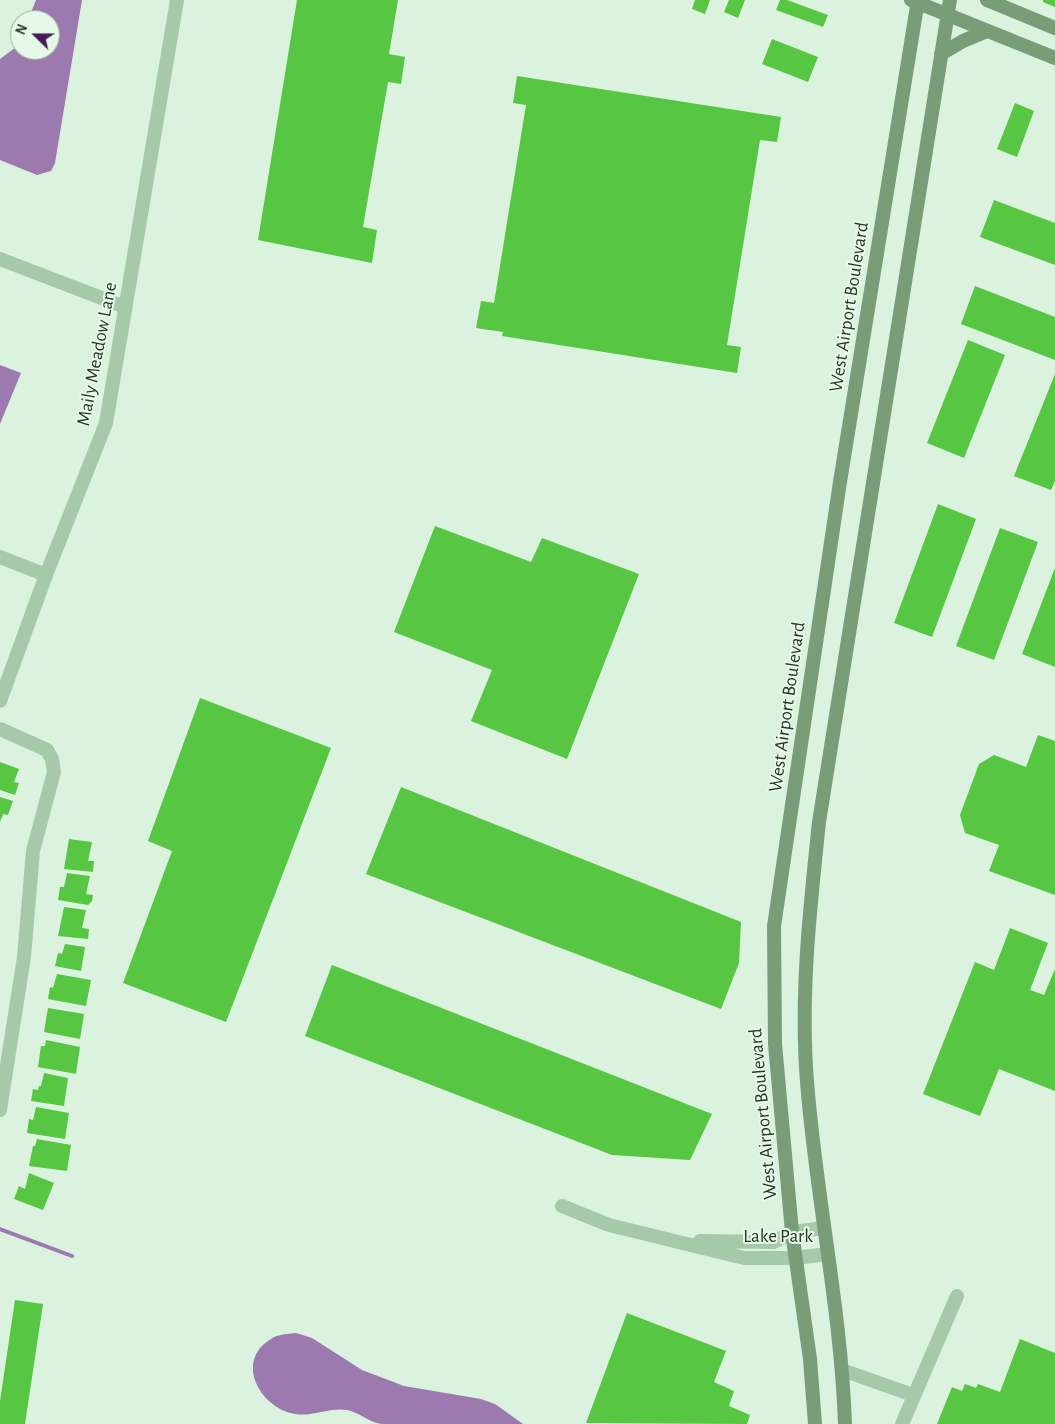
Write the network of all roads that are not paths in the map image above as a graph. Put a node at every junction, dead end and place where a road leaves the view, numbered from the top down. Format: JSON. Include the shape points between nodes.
{"nodes":[{"id":1,"x":176,"y":0,"type":"edge"},
{"id":2,"x":950,"y":0,"type":"edge"},
{"id":3,"x":987,"y":0,"type":"edge"},
{"id":4,"x":915,"y":1,"type":"edge"},
{"id":5,"x":947,"y":15,"type":"junction"},
{"id":6,"x":1055,"y":28,"type":"edge"},
{"id":7,"x":987,"y":31,"type":"junction"},
{"id":8,"x":941,"y":54,"type":"junction"},
{"id":9,"x":1055,"y":58,"type":"edge"},
{"id":10,"x":0,"y":259,"type":"edge"},
{"id":11,"x":125,"y":307,"type":"junction"},
{"id":12,"x":0,"y":557,"type":"edge"},
{"id":13,"x":46,"y":574,"type":"junction"},
{"id":14,"x":0,"y":701,"type":"edge"},
{"id":15,"x":0,"y":729,"type":"edge"},
{"id":16,"x":0,"y":1110,"type":"edge"},
{"id":17,"x":562,"y":1206,"type":"dead end"},
{"id":18,"x":824,"y":1228,"type":"junction"},
{"id":19,"x":792,"y":1232,"type":"junction"},
{"id":20,"x":671,"y":1241,"type":"junction"},
{"id":21,"x":828,"y":1254,"type":"junction"},
{"id":22,"x":795,"y":1258,"type":"junction"},
{"id":23,"x":957,"y":1296,"type":"dead end"},
{"id":24,"x":842,"y":1370,"type":"junction"},
{"id":25,"x":913,"y":1395,"type":"junction"},
{"id":26,"x":815,"y":1424,"type":"edge"},
{"id":27,"x":845,"y":1424,"type":"edge"},
{"id":28,"x":902,"y":1424,"type":"edge"}],
"edges":[{"from":1,"to":11,"type":"street","name":"Maily Meadow Lane"},
{"from":2,"to":5,"type":"main road"},
{"from":3,"to":6,"type":"main road"},
{"from":4,"to":5,"type":"main road"},
{"from":4,"to":19,"type":"main road","name":"West Airport Boulevard","via":[[774,926],[775,1044]]},
{"from":5,"to":7,"type":"main road"},
{"from":5,"to":8,"type":"main road"},
{"from":7,"to":8,"type":"main road"},
{"from":7,"to":9,"type":"main road"},
{"from":8,"to":18,"type":"main road","via":[[821,813],[809,920],[804,1018],[807,1082]]},
{"from":10,"to":11,"type":"street"},
{"from":11,"to":13,"type":"street","name":"Maily Meadow Lane","via":[[106,423]]},
{"from":12,"to":13,"type":"street"},
{"from":13,"to":14,"type":"street","name":"Maily Meadow Lane"},
{"from":15,"to":16,"type":"street","via":[[43,747],[50,754],[54,772],[33,851],[24,957]]},
{"from":17,"to":20,"type":"street","name":"Lake Park","via":[[609,1225]]},
{"from":18,"to":19,"type":"street","name":"Lake Park"},
{"from":18,"to":21,"type":"main road"},
{"from":19,"to":20,"type":"street","name":"Lake Park","via":[[774,1242]]},
{"from":19,"to":22,"type":"main road","name":"West Airport Boulevard"},
{"from":20,"to":22,"type":"street","name":"Lake Park","via":[[744,1258]]},
{"from":21,"to":22,"type":"street","name":"Lake Park"},
{"from":21,"to":24,"type":"main road"},
{"from":22,"to":26,"type":"main road","name":"West Airport Boulevard","via":[[810,1359]]},
{"from":23,"to":25,"type":"street"},
{"from":24,"to":25,"type":"street"},
{"from":24,"to":27,"type":"main road"},
{"from":25,"to":28,"type":"street"}]}
